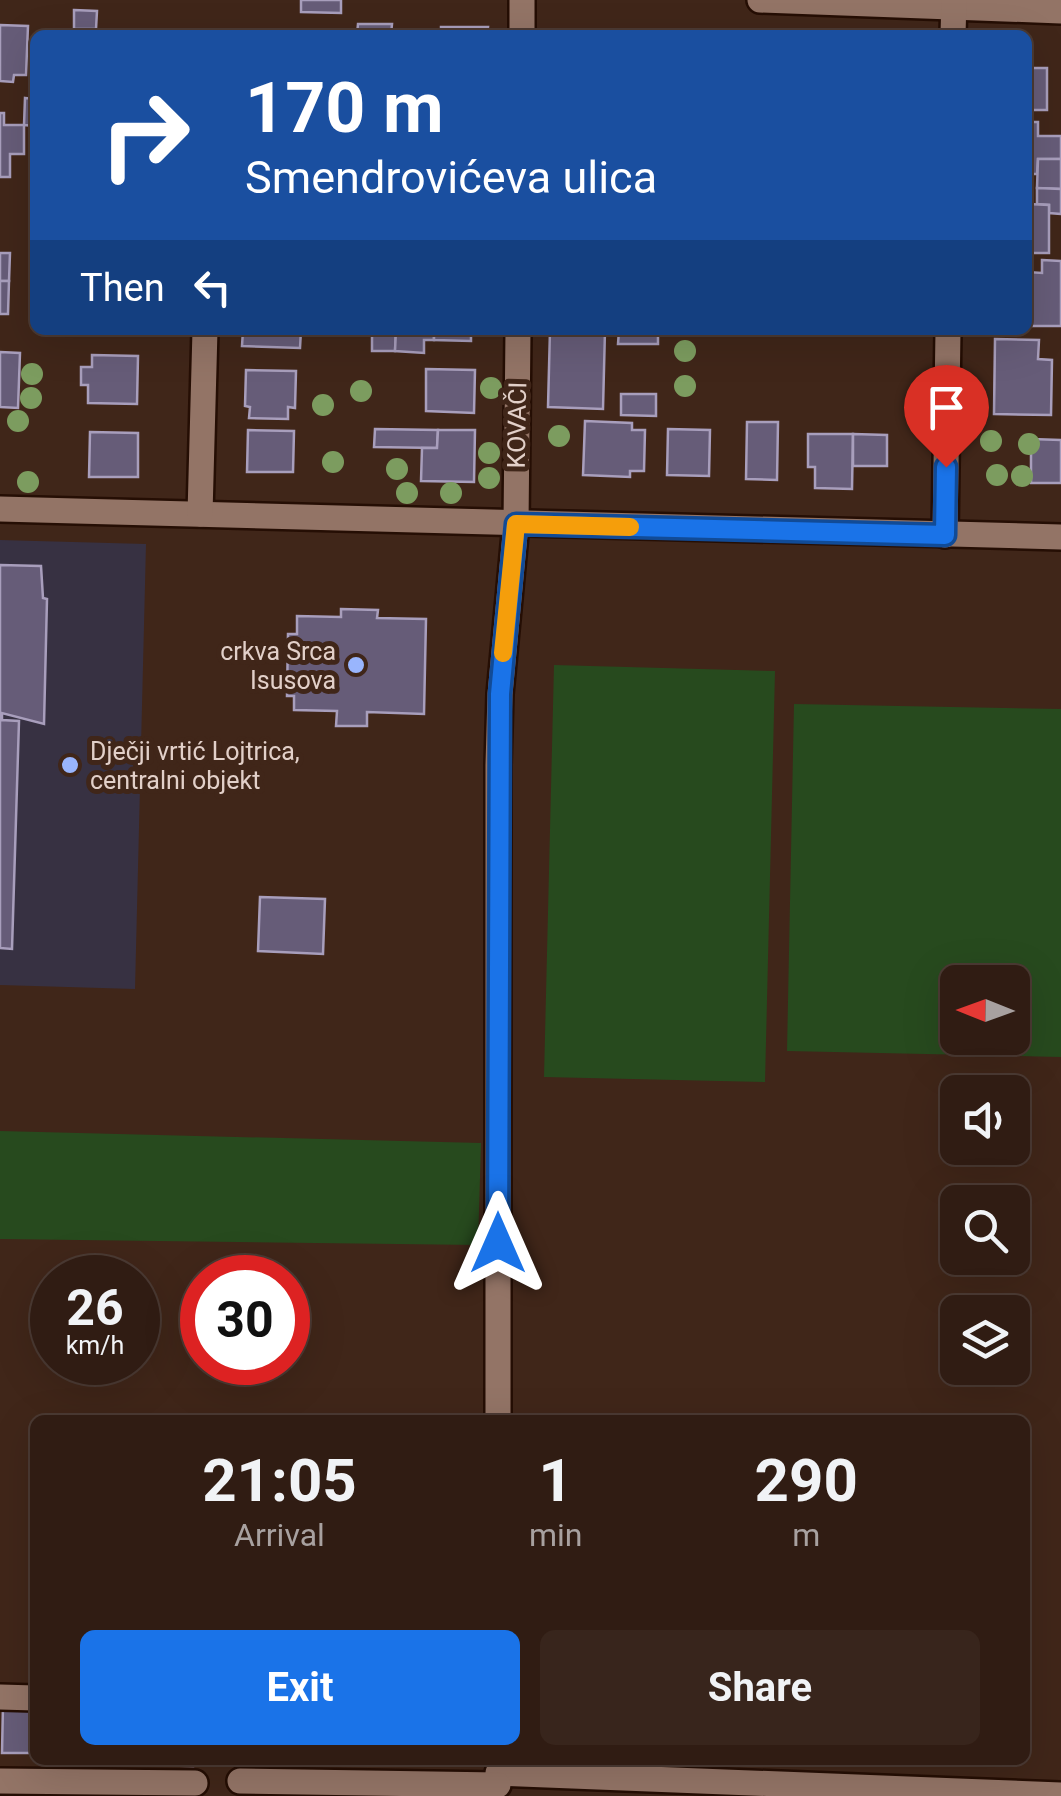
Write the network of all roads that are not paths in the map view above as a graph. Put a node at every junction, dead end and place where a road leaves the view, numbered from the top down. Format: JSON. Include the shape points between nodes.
{"nodes":[{"id":1,"x":522,"y":0,"type":"edge"},
{"id":2,"x":760,"y":0,"type":"edge"},
{"id":3,"x":954,"y":2,"type":"edge"},
{"id":4,"x":1061,"y":10,"type":"edge"},
{"id":5,"x":522,"y":30,"type":"edge"},
{"id":6,"x":953,"y":30,"type":"edge"},
{"id":7,"x":204,"y":335,"type":"edge"},
{"id":8,"x":518,"y":335,"type":"edge"},
{"id":9,"x":948,"y":335,"type":"edge"},
{"id":10,"x":0,"y":509,"type":"edge"},
{"id":11,"x":200,"y":514,"type":"junction"},
{"id":12,"x":516,"y":524,"type":"junction"},
{"id":13,"x":945,"y":535,"type":"junction"},
{"id":14,"x":1061,"y":537,"type":"edge"},
{"id":15,"x":498,"y":1415,"type":"edge"},
{"id":16,"x":0,"y":1697,"type":"edge"},
{"id":17,"x":30,"y":1698,"type":"edge"},
{"id":18,"x":498,"y":1779,"type":"edge"},
{"id":19,"x":0,"y":1781,"type":"edge"},
{"id":20,"x":240,"y":1781,"type":"dead end"},
{"id":21,"x":195,"y":1783,"type":"dead end"},
{"id":22,"x":1061,"y":1795,"type":"edge"}],
"edges":[{"from":1,"to":5,"type":"street"},
{"from":2,"to":3,"type":"street"},
{"from":3,"to":4,"type":"street"},
{"from":3,"to":6,"type":"street"},
{"from":7,"to":11,"type":"street"},
{"from":8,"to":12,"type":"street","name":"KOVAČI"},
{"from":9,"to":13,"type":"street"},
{"from":10,"to":11,"type":"street"},
{"from":11,"to":12,"type":"street"},
{"from":12,"to":13,"type":"street"},
{"from":12,"to":15,"type":"street","name":"KOVAČI","via":[[500,694]]},
{"from":13,"to":14,"type":"street"},
{"from":16,"to":17,"type":"street"},
{"from":18,"to":20,"type":"street"},
{"from":18,"to":22,"type":"street"},
{"from":19,"to":21,"type":"street"}]}
